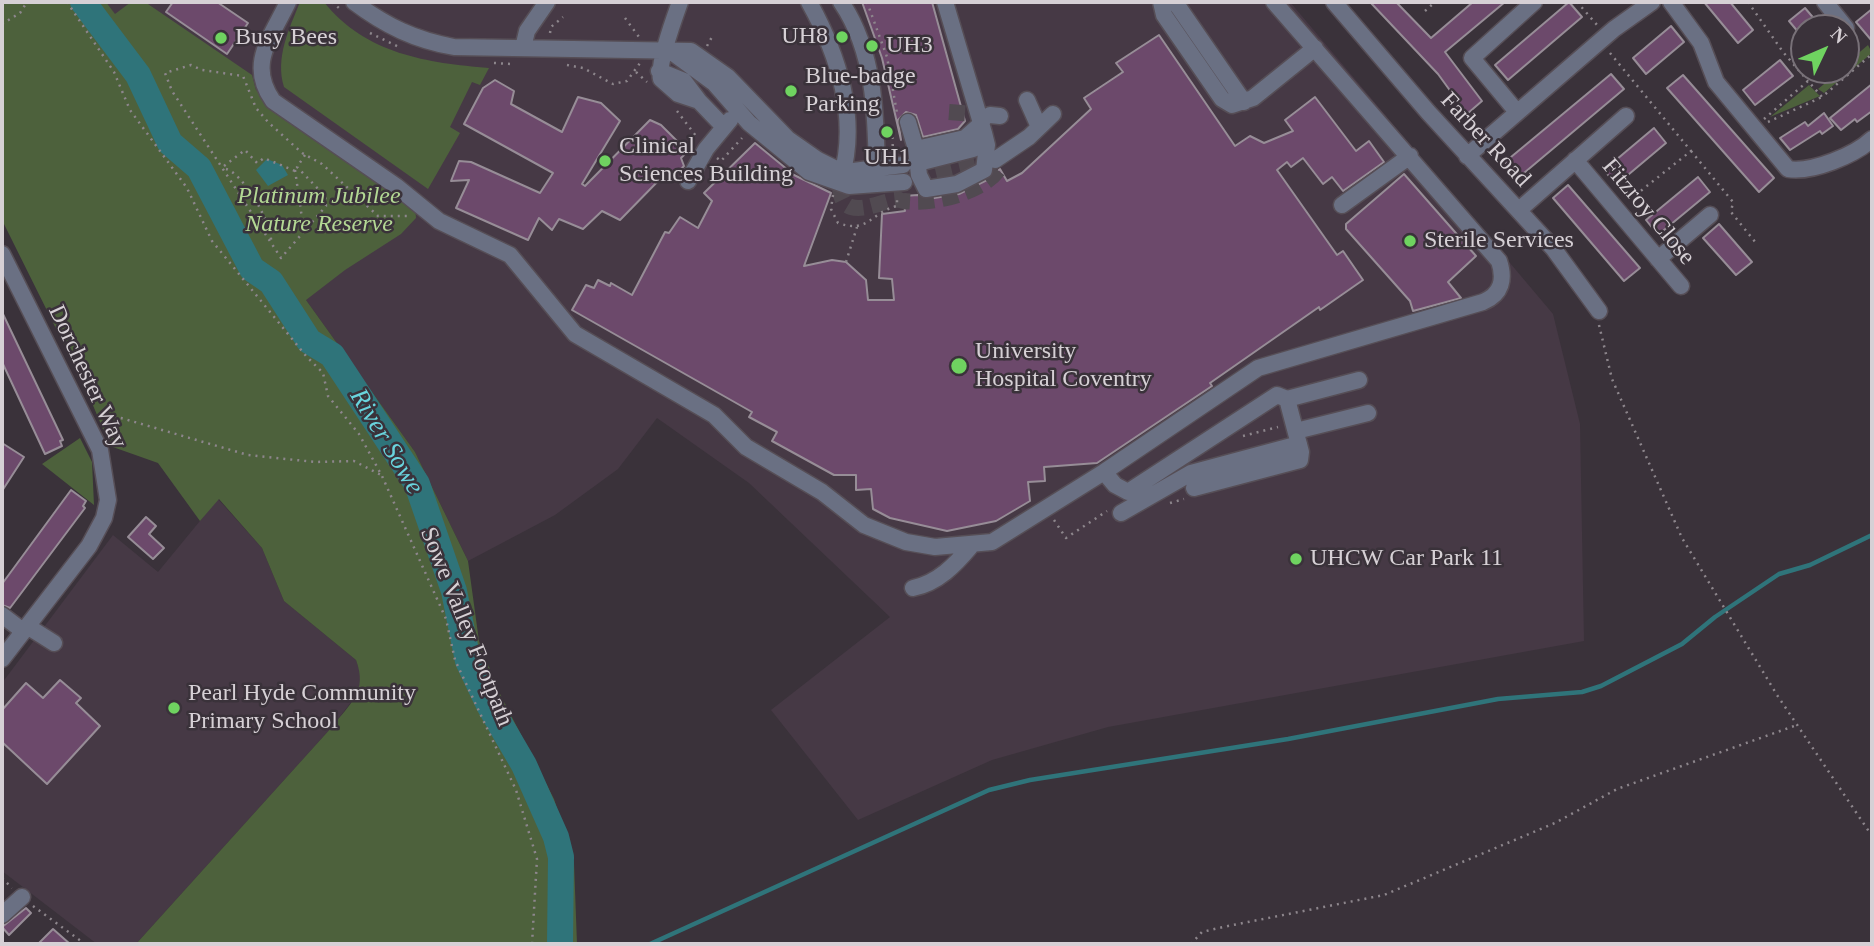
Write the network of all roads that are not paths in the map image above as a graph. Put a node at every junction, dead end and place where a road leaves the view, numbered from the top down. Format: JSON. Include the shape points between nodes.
{"nodes":[{"id":1,"x":288,"y":2,"type":"edge"},
{"id":2,"x":354,"y":2,"type":"edge"},
{"id":3,"x":547,"y":2,"type":"edge"},
{"id":4,"x":680,"y":2,"type":"edge"},
{"id":5,"x":809,"y":2,"type":"edge"},
{"id":6,"x":841,"y":2,"type":"edge"},
{"id":7,"x":945,"y":2,"type":"edge"},
{"id":8,"x":1161,"y":2,"type":"edge"},
{"id":9,"x":1175,"y":2,"type":"edge"},
{"id":10,"x":1274,"y":2,"type":"edge"},
{"id":11,"x":1334,"y":2,"type":"edge"},
{"id":12,"x":1534,"y":2,"type":"edge"},
{"id":13,"x":1652,"y":2,"type":"edge"},
{"id":14,"x":1671,"y":2,"type":"edge"},
{"id":15,"x":523,"y":48,"type":"junction"},
{"id":16,"x":667,"y":48,"type":"junction"},
{"id":17,"x":1315,"y":48,"type":"junction"},
{"id":18,"x":701,"y":72,"type":"junction"},
{"id":19,"x":1027,"y":100,"type":"dead end"},
{"id":20,"x":1244,"y":102,"type":"junction"},
{"id":21,"x":739,"y":111,"type":"junction"},
{"id":22,"x":1517,"y":112,"type":"junction"},
{"id":23,"x":1053,"y":114,"type":"dead end"},
{"id":24,"x":1626,"y":116,"type":"dead end"},
{"id":25,"x":903,"y":121,"type":"road end"},
{"id":26,"x":989,"y":122,"type":"junction"},
{"id":27,"x":724,"y":127,"type":"junction"},
{"id":28,"x":1040,"y":127,"type":"junction"},
{"id":29,"x":1872,"y":139,"type":"edge"},
{"id":30,"x":916,"y":149,"type":"junction"},
{"id":31,"x":1410,"y":156,"type":"junction"},
{"id":32,"x":1467,"y":156,"type":"junction"},
{"id":33,"x":995,"y":160,"type":"dead end"},
{"id":34,"x":1575,"y":160,"type":"junction"},
{"id":35,"x":903,"y":173,"type":"tunnel mouth"},
{"id":36,"x":877,"y":176,"type":"junction"},
{"id":37,"x":838,"y":180,"type":"junction"},
{"id":38,"x":688,"y":181,"type":"dead end"},
{"id":39,"x":1342,"y":205,"type":"dead end"},
{"id":40,"x":1519,"y":210,"type":"junction"},
{"id":41,"x":1710,"y":215,"type":"dead end"},
{"id":42,"x":2,"y":257,"type":"edge"},
{"id":43,"x":1658,"y":259,"type":"junction"},
{"id":44,"x":1681,"y":286,"type":"dead end"},
{"id":45,"x":1599,"y":312,"type":"road end"},
{"id":46,"x":1359,"y":380,"type":"dead end"},
{"id":47,"x":1287,"y":399,"type":"junction"},
{"id":48,"x":1368,"y":413,"type":"dead end"},
{"id":49,"x":1299,"y":442,"type":"junction"},
{"id":50,"x":1104,"y":472,"type":"junction"},
{"id":51,"x":1194,"y":488,"type":"dead end"},
{"id":52,"x":1121,"y":513,"type":"dead end"},
{"id":53,"x":971,"y":546,"type":"junction"},
{"id":54,"x":913,"y":588,"type":"dead end"},
{"id":55,"x":2,"y":615,"type":"edge"},
{"id":56,"x":25,"y":629,"type":"junction"},
{"id":57,"x":54,"y":643,"type":"dead end"},
{"id":58,"x":2,"y":659,"type":"edge"},
{"id":59,"x":22,"y":897,"type":"road end"},
{"id":60,"x":2,"y":915,"type":"edge"}],
"edges":[{"from":1,"to":53,"type":"street","via":[[260,63],[261,83],[273,101],[439,221],[510,255],[575,334],[714,415],[747,447],[822,492],[864,524],[906,542]]},
{"from":2,"to":15,"type":"street","via":[[398,31],[424,41],[454,47]]},
{"from":3,"to":15,"type":"street","via":[[527,31]]},
{"from":4,"to":16,"type":"street"},
{"from":5,"to":37,"type":"street","via":[[827,34],[842,82],[848,147]]},
{"from":6,"to":36,"type":"street","via":[[855,27],[869,76]]},
{"from":7,"to":26,"type":"street"},
{"from":8,"to":20,"type":"street","via":[[1164,15],[1222,99],[1232,105]]},
{"from":9,"to":20,"type":"street"},
{"from":10,"to":17,"type":"street"},
{"from":11,"to":32,"type":"street","name":"Farber Road"},
{"from":12,"to":22,"type":"street","via":[[1472,58]]},
{"from":13,"to":22,"type":"street"},
{"from":14,"to":29,"type":"street","via":[[1701,43],[1716,82],[1788,169],[1800,171],[1856,150]]},
{"from":15,"to":16,"type":"street","via":[[650,52]]},
{"from":16,"to":18,"type":"street"},
{"from":16,"to":27,"type":"street","via":[[659,71],[669,87],[699,101]]},
{"from":16,"to":37,"type":"street","via":[[704,58]]},
{"from":17,"to":20,"type":"street"},
{"from":17,"to":31,"type":"street"},
{"from":18,"to":21,"type":"street"},
{"from":18,"to":37,"type":"street","via":[[722,80],[765,127]]},
{"from":19,"to":28,"type":"street"},
{"from":21,"to":27,"type":"street"},
{"from":21,"to":37,"type":"street","via":[[801,167]]},
{"from":22,"to":32,"type":"street"},
{"from":23,"to":28,"type":"street"},
{"from":24,"to":34,"type":"street"},
{"from":25,"to":30,"type":"street"},
{"from":26,"to":30,"type":"street","via":[[965,138]]},
{"from":26,"to":30,"type":"street","via":[[984,170],[957,184],[926,189]]},
{"from":27,"to":38,"type":"street"},
{"from":28,"to":33,"type":"street"},
{"from":31,"to":39,"type":"street"},
{"from":31,"to":50,"type":"street","via":[[1499,261],[1502,282],[1494,296],[1258,368]]},
{"from":32,"to":40,"type":"street","name":"Farber Road"},
{"from":34,"to":40,"type":"street","name":"Fitzroy Close"},
{"from":34,"to":43,"type":"street","name":"Fitzroy Close"},
{"from":35,"to":36,"type":"street"},
{"from":36,"to":37,"type":"street"},
{"from":40,"to":45,"type":"street","name":"Farber Road"},
{"from":41,"to":43,"type":"street"},
{"from":42,"to":56,"type":"street","name":"Dorchester Way","via":[[82,414],[105,468],[108,500],[89,546]]},
{"from":43,"to":44,"type":"street","name":"Fitzroy Close"},
{"from":46,"to":47,"type":"street"},
{"from":47,"to":49,"type":"street"},
{"from":47,"to":50,"type":"street","via":[[1277,395],[1128,492]]},
{"from":48,"to":49,"type":"street"},
{"from":49,"to":51,"type":"street","via":[[1298,462]]},
{"from":49,"to":52,"type":"street","via":[[1191,473]]},
{"from":50,"to":53,"type":"street","via":[[992,542]]},
{"from":53,"to":54,"type":"street","via":[[929,584]]},
{"from":55,"to":56,"type":"street"},
{"from":56,"to":57,"type":"street"},
{"from":56,"to":58,"type":"street","name":"Dorchester Way"},
{"from":59,"to":60,"type":"street"}]}
